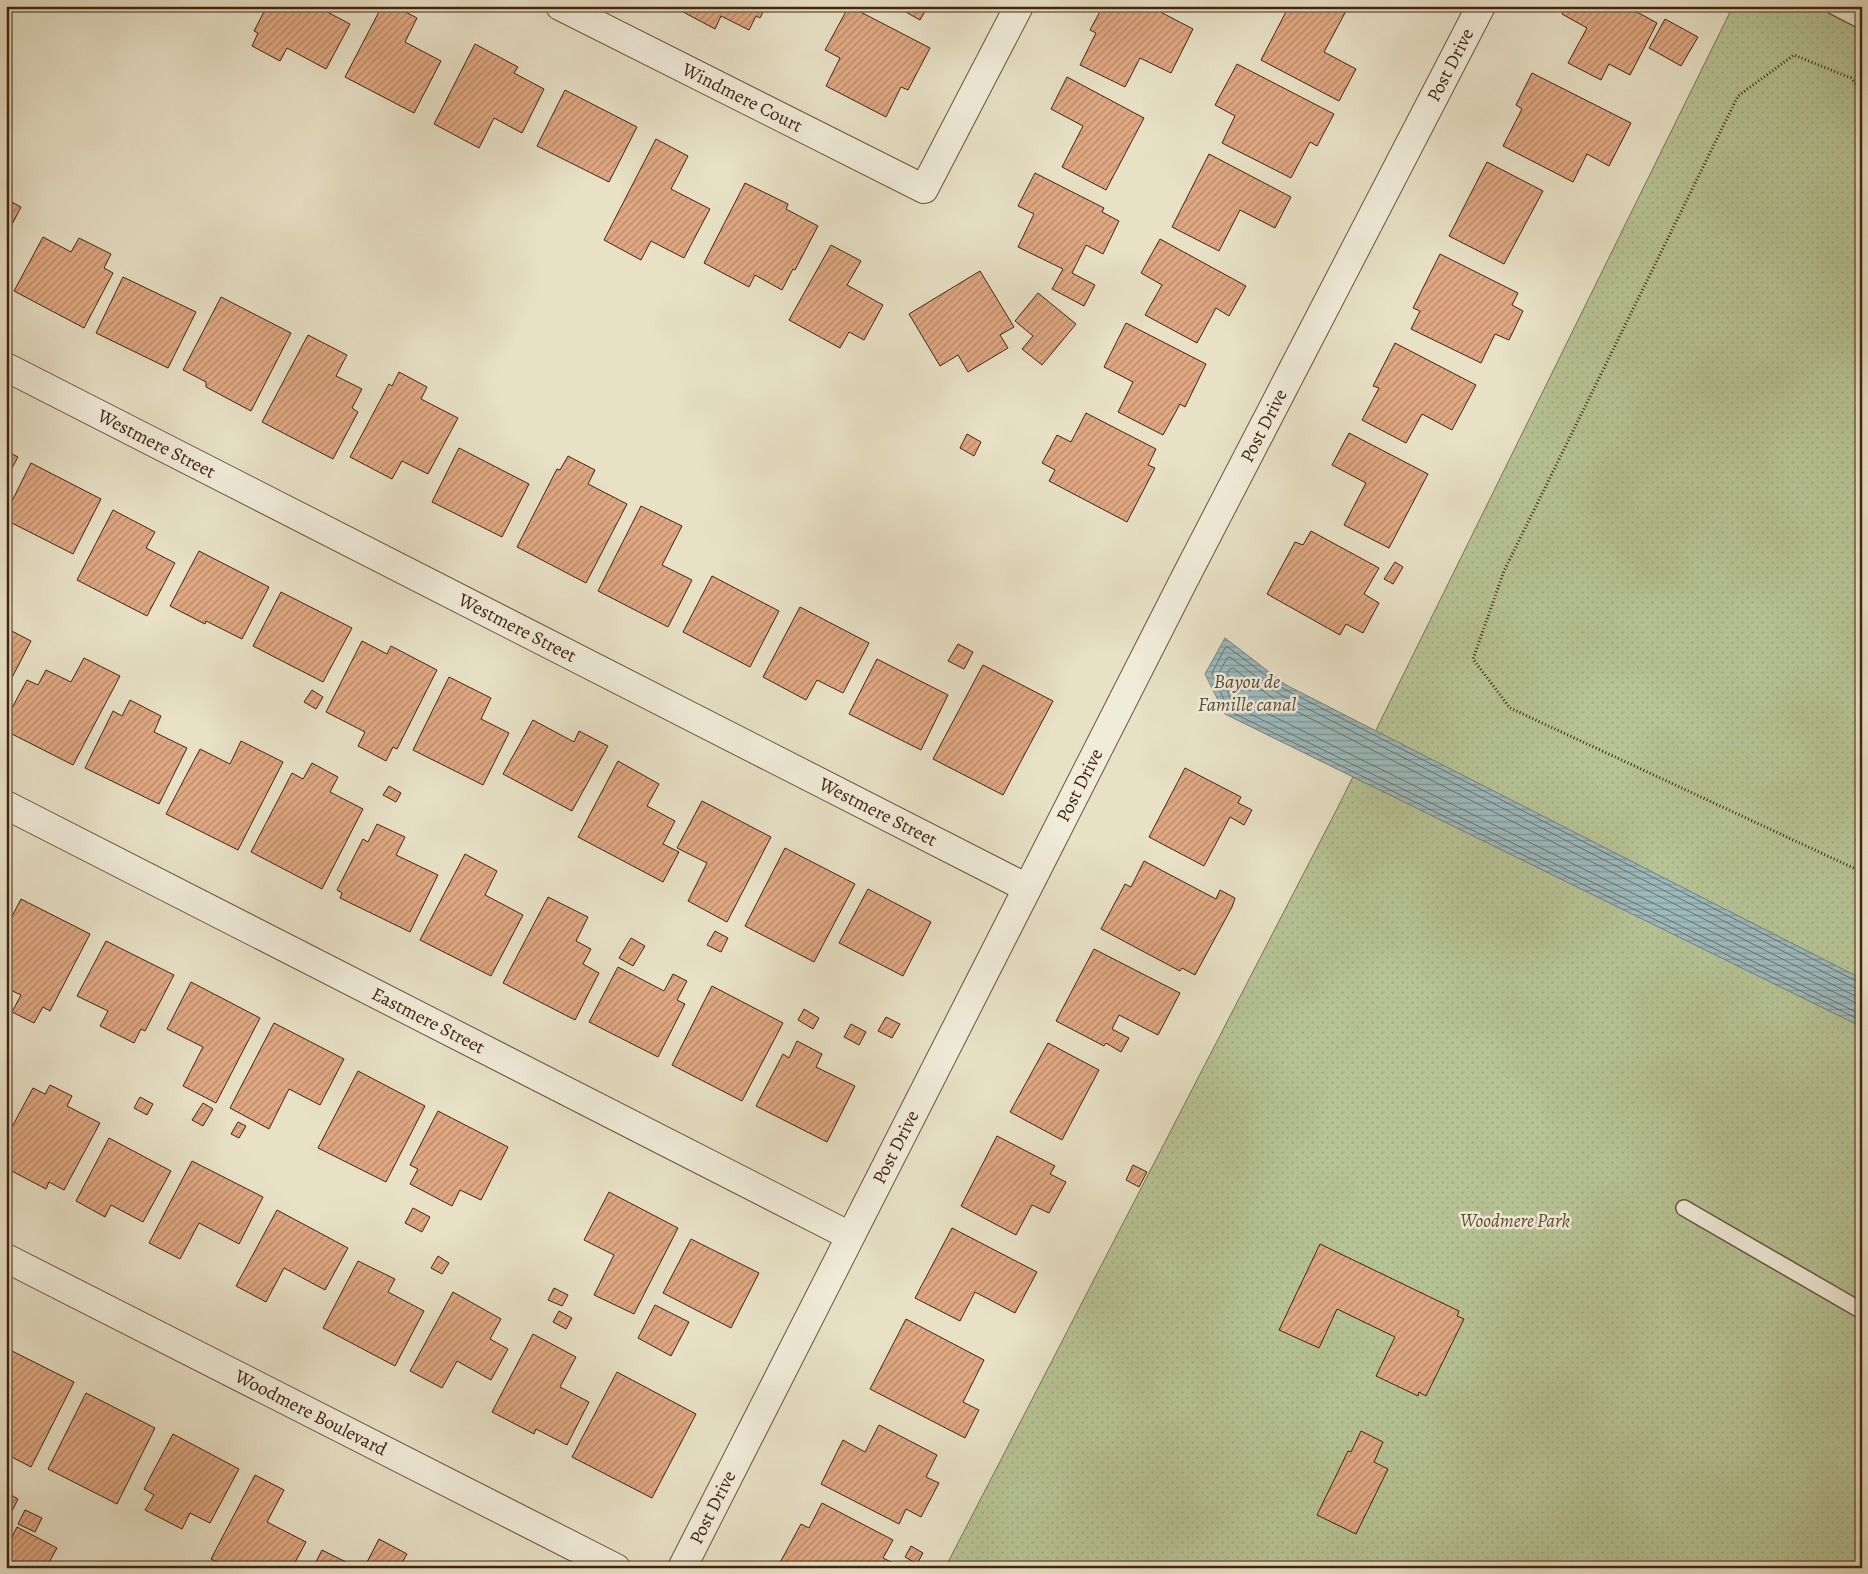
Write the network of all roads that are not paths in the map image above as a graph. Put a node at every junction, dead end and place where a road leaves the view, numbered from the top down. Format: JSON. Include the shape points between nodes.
{"nodes":[{"id":1,"x":560,"y":6,"type":"edge"},
{"id":2,"x":1019,"y":6,"type":"edge"},
{"id":3,"x":1481,"y":6,"type":"edge"},
{"id":4,"x":1833,"y":6,"type":"edge"},
{"id":5,"x":589,"y":13,"type":"edge"},
{"id":6,"x":1862,"y":21,"type":"edge"},
{"id":7,"x":6,"y":367,"type":"edge"},
{"id":8,"x":6,"y":805,"type":"edge"},
{"id":9,"x":1027,"y":888,"type":"junction"},
{"id":10,"x":1684,"y":1208,"type":"dead end"},
{"id":11,"x":850,"y":1236,"type":"junction"},
{"id":12,"x":6,"y":1258,"type":"edge"},
{"id":13,"x":1862,"y":1311,"type":"edge"},
{"id":14,"x":616,"y":1568,"type":"edge"},
{"id":15,"x":682,"y":1568,"type":"edge"}],
"edges":[{"from":1,"to":5,"type":"street","name":"Windmere Court"},
{"from":2,"to":5,"type":"street","name":"Windmere Court","via":[[924,189]]},
{"from":3,"to":9,"type":"street","name":"Post Drive"},
{"from":4,"to":6,"type":"lane"},
{"from":7,"to":9,"type":"street","name":"Westmere Street"},
{"from":8,"to":11,"type":"street","name":"Eastmere Street"},
{"from":9,"to":11,"type":"street","name":"Post Drive"},
{"from":10,"to":13,"type":"lane"},
{"from":11,"to":15,"type":"street","name":"Post Drive"},
{"from":12,"to":14,"type":"street","name":"Woodmere Boulevard"}]}
